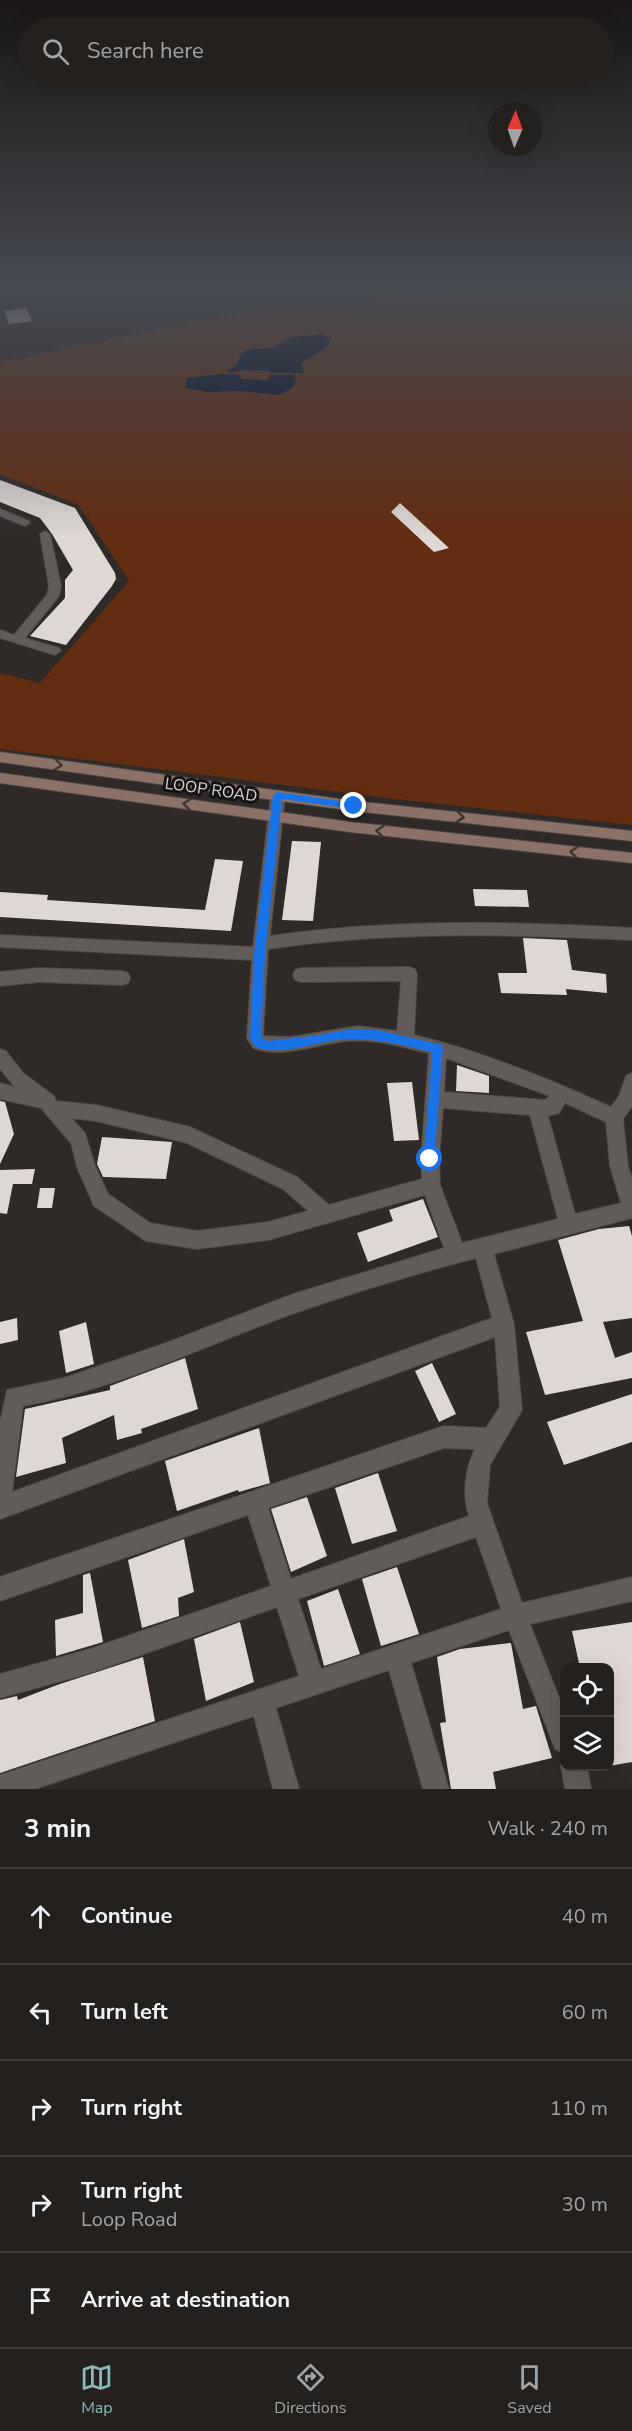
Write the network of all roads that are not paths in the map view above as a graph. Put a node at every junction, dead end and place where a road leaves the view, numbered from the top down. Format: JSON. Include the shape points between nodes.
{"nodes":[{"id":1,"x":0,"y":512,"type":"edge"},
{"id":2,"x":25,"y":522,"type":"dead end"},
{"id":3,"x":45,"y":534,"type":"dead end"},
{"id":4,"x":0,"y":634,"type":"edge"},
{"id":5,"x":17,"y":639,"type":"junction"},
{"id":6,"x":55,"y":651,"type":"dead end"},
{"id":7,"x":0,"y":757,"type":"edge"},
{"id":8,"x":0,"y":778,"type":"edge"},
{"id":9,"x":278,"y":795,"type":"junction"},
{"id":10,"x":275,"y":817,"type":"junction"},
{"id":11,"x":632,"y":836,"type":"edge"},
{"id":12,"x":632,"y":858,"type":"edge"},
{"id":13,"x":632,"y":934,"type":"edge"},
{"id":14,"x":0,"y":941,"type":"edge"},
{"id":15,"x":260,"y":949,"type":"junction"},
{"id":16,"x":301,"y":975,"type":"dead end"},
{"id":17,"x":122,"y":978,"type":"dead end"},
{"id":18,"x":0,"y":979,"type":"edge"},
{"id":19,"x":405,"y":1041,"type":"junction"},
{"id":20,"x":438,"y":1048,"type":"junction"},
{"id":21,"x":0,"y":1056,"type":"edge"},
{"id":22,"x":632,"y":1081,"type":"edge"},
{"id":23,"x":0,"y":1091,"type":"edge"},
{"id":24,"x":562,"y":1093,"type":"junction"},
{"id":25,"x":435,"y":1099,"type":"junction"},
{"id":26,"x":49,"y":1105,"type":"junction"},
{"id":27,"x":537,"y":1108,"type":"junction"},
{"id":28,"x":614,"y":1117,"type":"junction"},
{"id":29,"x":431,"y":1185,"type":"junction"},
{"id":30,"x":632,"y":1208,"type":"edge"},
{"id":31,"x":327,"y":1215,"type":"junction"},
{"id":32,"x":569,"y":1226,"type":"junction"},
{"id":33,"x":483,"y":1249,"type":"junction"},
{"id":34,"x":456,"y":1254,"type":"junction"},
{"id":35,"x":504,"y":1324,"type":"junction"},
{"id":36,"x":492,"y":1439,"type":"junction"},
{"id":37,"x":0,"y":1500,"type":"edge"},
{"id":38,"x":255,"y":1502,"type":"junction"},
{"id":39,"x":0,"y":1508,"type":"edge"},
{"id":40,"x":483,"y":1523,"type":"junction"},
{"id":41,"x":0,"y":1589,"type":"edge"},
{"id":42,"x":632,"y":1589,"type":"edge"},
{"id":43,"x":284,"y":1593,"type":"junction"},
{"id":44,"x":515,"y":1616,"type":"junction"},
{"id":45,"x":397,"y":1656,"type":"junction"},
{"id":46,"x":314,"y":1684,"type":"junction"},
{"id":47,"x":0,"y":1686,"type":"edge"},
{"id":48,"x":262,"y":1701,"type":"junction"},
{"id":49,"x":560,"y":1730,"type":"edge"},
{"id":50,"x":574,"y":1771,"type":"edge"},
{"id":51,"x":0,"y":1788,"type":"edge"},
{"id":52,"x":286,"y":1789,"type":"edge"},
{"id":53,"x":436,"y":1789,"type":"edge"},
{"id":54,"x":578,"y":1789,"type":"edge"}],
"edges":[{"from":1,"to":2,"type":"street"},
{"from":3,"to":5,"type":"street","via":[[53,596]]},
{"from":4,"to":5,"type":"street"},
{"from":5,"to":6,"type":"street"},
{"from":7,"to":9,"type":"main road","name":"LOOP ROAD","one_way":true},
{"from":10,"to":8,"type":"main road","name":"LOOP ROAD","one_way":true},
{"from":9,"to":10,"type":"street"},
{"from":9,"to":11,"type":"main road","name":"LOOP ROAD","one_way":true},
{"from":12,"to":10,"type":"main road","name":"LOOP ROAD","one_way":true},
{"from":10,"to":15,"type":"street"},
{"from":13,"to":15,"type":"street","via":[[457,927],[312,935]]},
{"from":14,"to":15,"type":"street"},
{"from":15,"to":19,"type":"street","via":[[255,1038],[259,1043],[267,1046],[346,1034]]},
{"from":16,"to":19,"type":"street","via":[[409,974]]},
{"from":17,"to":18,"type":"street","via":[[39,975]]},
{"from":19,"to":20,"type":"street"},
{"from":20,"to":24,"type":"street"},
{"from":20,"to":25,"type":"street"},
{"from":21,"to":26,"type":"street","via":[[17,1078]]},
{"from":22,"to":28,"type":"street","via":[[627,1099]]},
{"from":23,"to":26,"type":"street"},
{"from":24,"to":27,"type":"street","via":[[553,1107]]},
{"from":24,"to":28,"type":"street"},
{"from":25,"to":27,"type":"street"},
{"from":25,"to":29,"type":"street"},
{"from":26,"to":31,"type":"street","via":[[190,1136],[290,1183]]},
{"from":26,"to":31,"type":"street","via":[[79,1139],[101,1200],[146,1232],[197,1240],[268,1231]]},
{"from":27,"to":32,"type":"street"},
{"from":28,"to":30,"type":"street","via":[[619,1166]]},
{"from":29,"to":31,"type":"street"},
{"from":29,"to":34,"type":"street"},
{"from":30,"to":32,"type":"street"},
{"from":32,"to":33,"type":"street"},
{"from":33,"to":34,"type":"street"},
{"from":33,"to":35,"type":"street"},
{"from":34,"to":37,"type":"street","via":[[292,1304],[64,1388],[14,1397]]},
{"from":35,"to":36,"type":"street","via":[[511,1410]]},
{"from":35,"to":39,"type":"street"},
{"from":36,"to":38,"type":"street","via":[[444,1437]]},
{"from":36,"to":40,"type":"street","via":[[479,1464],[476,1503]]},
{"from":38,"to":41,"type":"street"},
{"from":38,"to":43,"type":"street"},
{"from":40,"to":43,"type":"street"},
{"from":40,"to":44,"type":"street"},
{"from":42,"to":44,"type":"street"},
{"from":43,"to":46,"type":"street"},
{"from":43,"to":47,"type":"street","via":[[90,1661]]},
{"from":44,"to":45,"type":"street"},
{"from":44,"to":49,"type":"street"},
{"from":45,"to":46,"type":"street"},
{"from":45,"to":53,"type":"street"},
{"from":46,"to":48,"type":"street"},
{"from":48,"to":51,"type":"street"},
{"from":48,"to":52,"type":"street"},
{"from":50,"to":54,"type":"street"}]}
